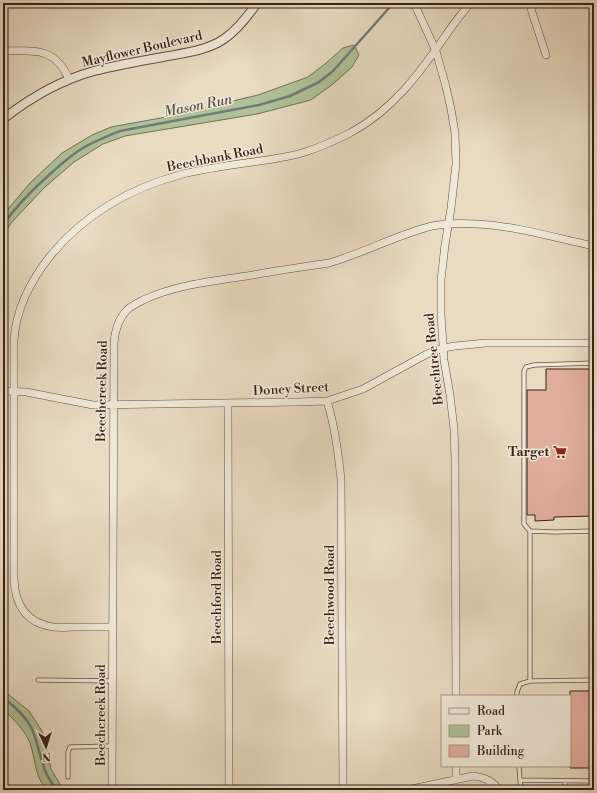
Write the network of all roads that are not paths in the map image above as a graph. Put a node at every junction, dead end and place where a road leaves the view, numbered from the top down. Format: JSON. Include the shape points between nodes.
{"nodes":[{"id":1,"x":257,"y":3,"type":"edge"},
{"id":2,"x":414,"y":3,"type":"edge"},
{"id":3,"x":470,"y":3,"type":"edge"},
{"id":4,"x":530,"y":3,"type":"edge"},
{"id":5,"x":3,"y":51,"type":"edge"},
{"id":6,"x":436,"y":51,"type":"junction"},
{"id":7,"x":546,"y":55,"type":"dead end"},
{"id":8,"x":69,"y":79,"type":"junction"},
{"id":9,"x":3,"y":119,"type":"edge"},
{"id":10,"x":448,"y":224,"type":"junction"},
{"id":11,"x":594,"y":246,"type":"edge"},
{"id":12,"x":594,"y":343,"type":"edge"},
{"id":13,"x":443,"y":348,"type":"junction"},
{"id":14,"x":594,"y":363,"type":"edge"},
{"id":15,"x":3,"y":391,"type":"edge"},
{"id":16,"x":14,"y":391,"type":"junction"},
{"id":17,"x":328,"y":401,"type":"junction"},
{"id":18,"x":228,"y":403,"type":"junction"},
{"id":19,"x":114,"y":404,"type":"junction"},
{"id":20,"x":530,"y":531,"type":"junction"},
{"id":21,"x":594,"y":531,"type":"edge"},
{"id":22,"x":113,"y":627,"type":"junction"},
{"id":23,"x":38,"y":680,"type":"dead end"},
{"id":24,"x":530,"y":680,"type":"junction"},
{"id":25,"x":594,"y":680,"type":"edge"},
{"id":26,"x":113,"y":681,"type":"junction"},
{"id":27,"x":456,"y":695,"type":"edge"},
{"id":28,"x":517,"y":695,"type":"edge"},
{"id":29,"x":112,"y":746,"type":"junction"},
{"id":30,"x":456,"y":767,"type":"edge"},
{"id":31,"x":519,"y":767,"type":"edge"},
{"id":32,"x":68,"y":777,"type":"dead end"},
{"id":33,"x":456,"y":780,"type":"junction"},
{"id":34,"x":520,"y":780,"type":"junction"},
{"id":35,"x":565,"y":781,"type":"junction"},
{"id":36,"x":594,"y":781,"type":"edge"},
{"id":37,"x":112,"y":790,"type":"edge"},
{"id":38,"x":229,"y":790,"type":"edge"},
{"id":39,"x":343,"y":790,"type":"edge"},
{"id":40,"x":407,"y":790,"type":"edge"},
{"id":41,"x":499,"y":790,"type":"edge"},
{"id":42,"x":521,"y":790,"type":"edge"},
{"id":43,"x":565,"y":790,"type":"edge"}],
"edges":[{"from":1,"to":8,"type":"street","name":"Mayflower Boulevard","via":[[233,32],[210,46],[187,53],[121,64]]},
{"from":2,"to":6,"type":"street","name":"Beechtree Road"},
{"from":3,"to":6,"type":"street","name":"Beechbank Road"},
{"from":4,"to":7,"type":"street"},
{"from":5,"to":8,"type":"street","via":[[34,51],[52,56]]},
{"from":6,"to":10,"type":"street","name":"Beechtree Road","via":[[451,109],[454,133],[456,164]]},
{"from":6,"to":16,"type":"street","name":"Beechbank Road","via":[[393,102],[372,119],[329,143],[305,153],[183,174],[144,186],[97,212],[70,235],[46,262],[23,300],[15,326]]},
{"from":8,"to":9,"type":"street","name":"Mayflower Boulevard","via":[[42,93]]},
{"from":10,"to":11,"type":"street","name":"Beechcreek Road","via":[[497,225]]},
{"from":10,"to":13,"type":"street","name":"Beechtree Road","via":[[441,280]]},
{"from":10,"to":19,"type":"street","name":"Beechcreek Road","via":[[409,233],[329,263],[164,291],[136,304],[121,317],[115,334]]},
{"from":12,"to":13,"type":"street","name":"Doney Street","via":[[486,343]]},
{"from":13,"to":17,"type":"street","name":"Doney Street","via":[[363,389]]},
{"from":13,"to":27,"type":"street","name":"Beechtree Road","via":[[454,429]]},
{"from":14,"to":20,"type":"lane","via":[[534,365],[526,367],[524,371],[524,524]]},
{"from":15,"to":16,"type":"street","name":"Doney Street"},
{"from":16,"to":19,"type":"street","name":"Doney Street","via":[[93,405]]},
{"from":16,"to":22,"type":"street","name":"Beechbank Road","via":[[14,590],[19,604],[30,617],[47,625]]},
{"from":17,"to":18,"type":"street","name":"Doney Street"},
{"from":17,"to":39,"type":"street","name":"Beechwood Road","via":[[341,480]]},
{"from":18,"to":19,"type":"street","name":"Doney Street"},
{"from":18,"to":38,"type":"street","name":"Beechford Road"},
{"from":19,"to":22,"type":"street","name":"Beechcreek Road"},
{"from":20,"to":21,"type":"lane"},
{"from":20,"to":24,"type":"lane"},
{"from":22,"to":26,"type":"street","name":"Beechcreek Road"},
{"from":23,"to":26,"type":"lane"},
{"from":24,"to":25,"type":"lane"},
{"from":24,"to":28,"type":"lane","via":[[520,684]]},
{"from":26,"to":29,"type":"street","name":"Beechcreek Road"},
{"from":29,"to":32,"type":"lane","via":[[70,747]]},
{"from":29,"to":37,"type":"street","name":"Beechcreek Road"},
{"from":30,"to":33,"type":"street"},
{"from":31,"to":34,"type":"lane"},
{"from":33,"to":40,"type":"street"},
{"from":33,"to":41,"type":"street","via":[[482,777]]},
{"from":34,"to":35,"type":"lane"},
{"from":34,"to":42,"type":"lane"},
{"from":35,"to":36,"type":"lane"},
{"from":35,"to":43,"type":"lane"}]}
